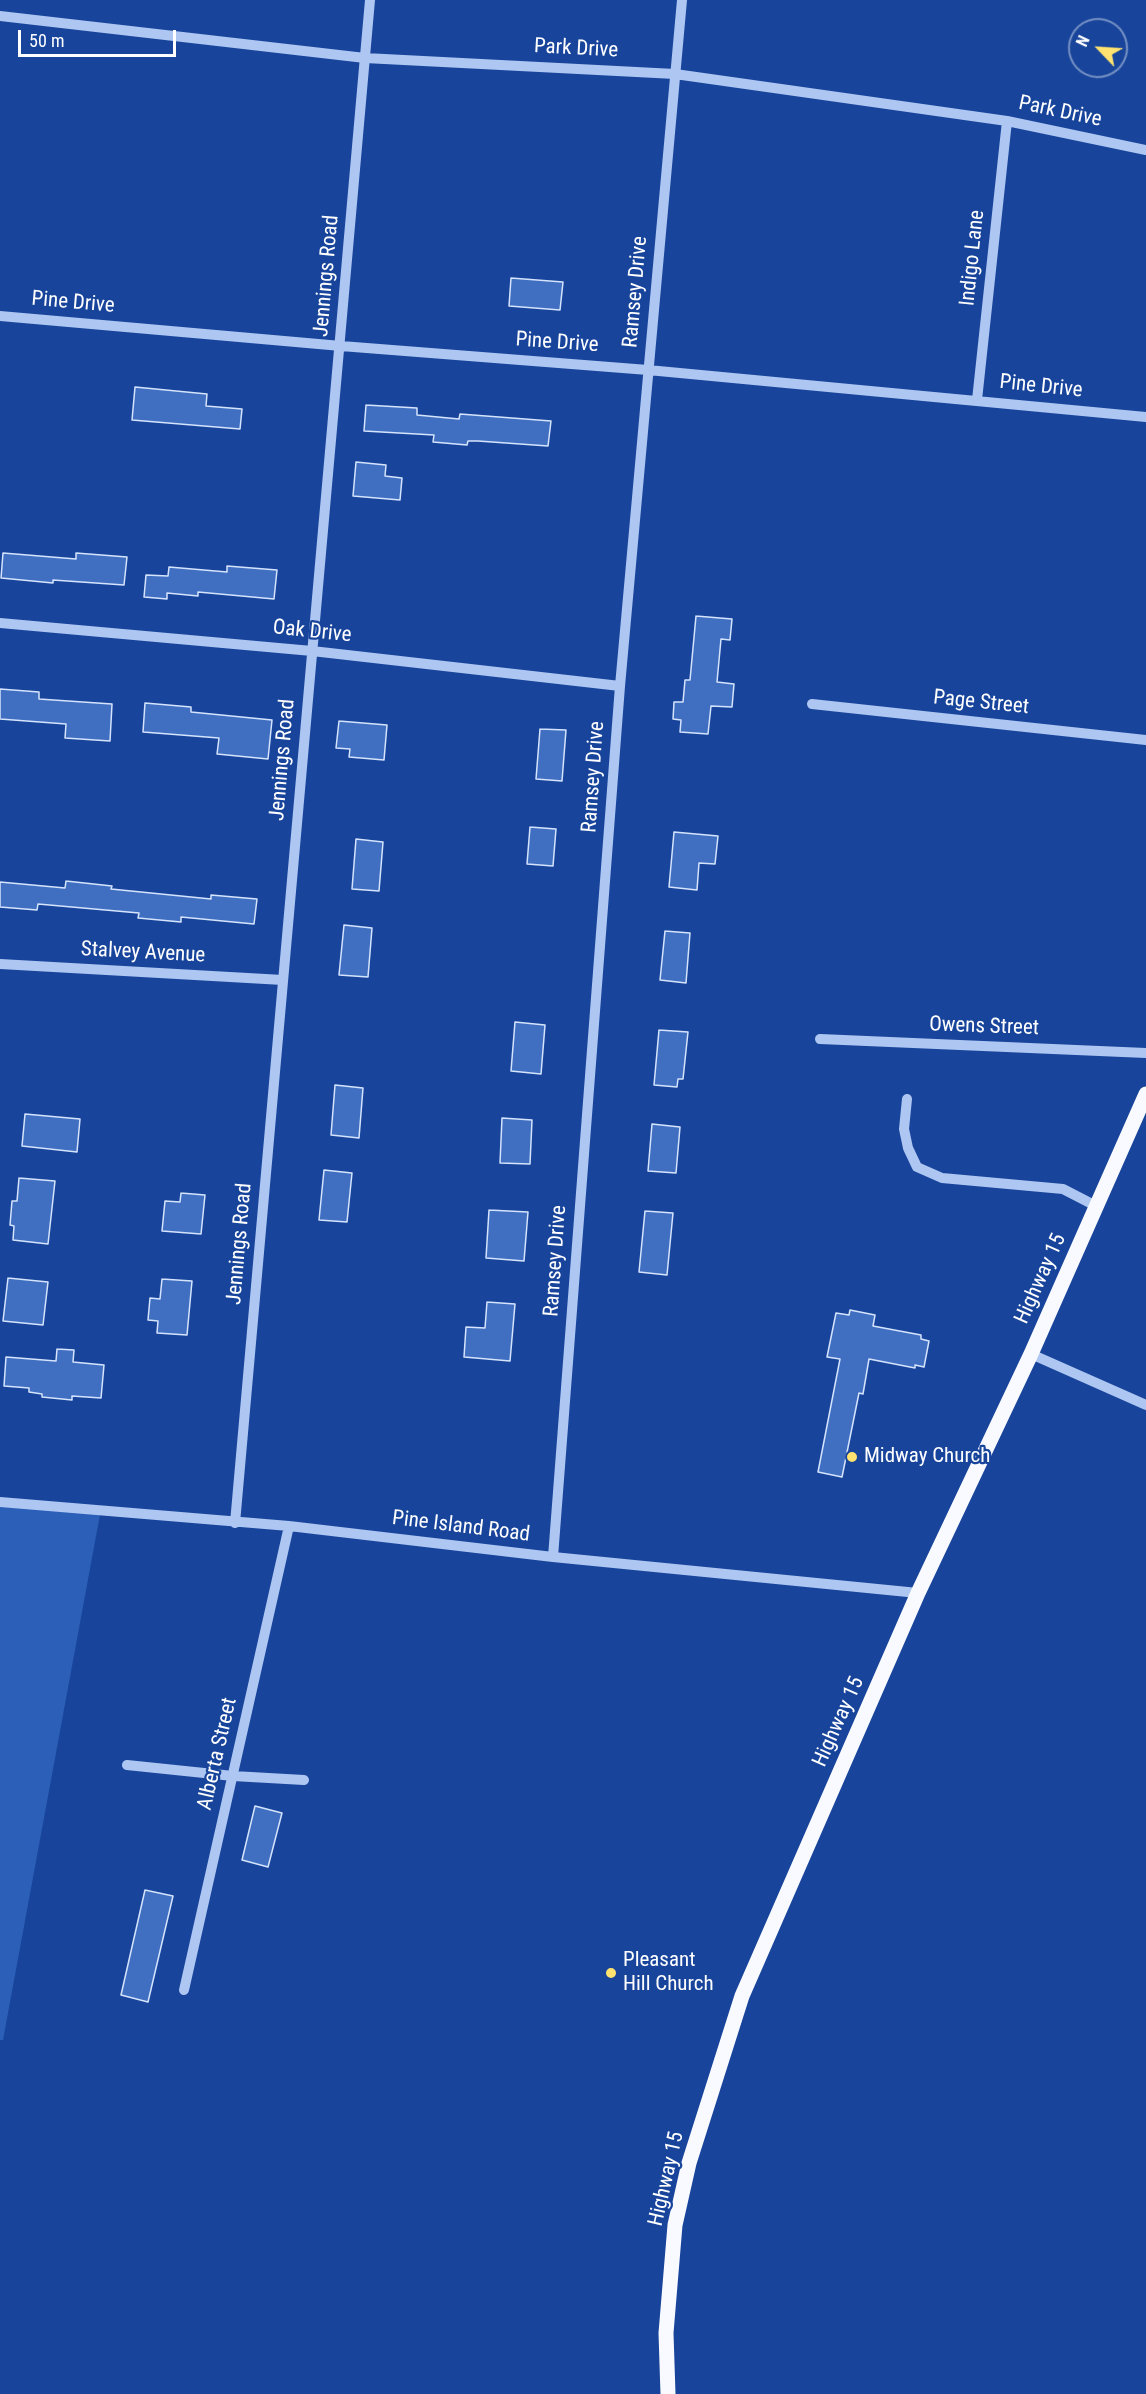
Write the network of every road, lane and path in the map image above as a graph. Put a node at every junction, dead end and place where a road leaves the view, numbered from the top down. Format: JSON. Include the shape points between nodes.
{"nodes":[{"id":1,"x":370,"y":0,"type":"edge"},
{"id":2,"x":682,"y":0,"type":"edge"},
{"id":3,"x":0,"y":16,"type":"edge"},
{"id":4,"x":365,"y":58,"type":"junction"},
{"id":5,"x":675,"y":74,"type":"junction"},
{"id":6,"x":1007,"y":121,"type":"junction"},
{"id":7,"x":1146,"y":150,"type":"edge"},
{"id":8,"x":0,"y":316,"type":"edge"},
{"id":9,"x":341,"y":346,"type":"junction"},
{"id":10,"x":648,"y":370,"type":"junction"},
{"id":11,"x":977,"y":399,"type":"junction"},
{"id":12,"x":1146,"y":417,"type":"edge"},
{"id":13,"x":0,"y":623,"type":"edge"},
{"id":14,"x":312,"y":651,"type":"junction"},
{"id":15,"x":620,"y":686,"type":"junction"},
{"id":16,"x":812,"y":704,"type":"dead end"},
{"id":17,"x":1146,"y":740,"type":"edge"},
{"id":18,"x":0,"y":964,"type":"edge"},
{"id":19,"x":283,"y":980,"type":"junction"},
{"id":20,"x":820,"y":1039,"type":"dead end"},
{"id":21,"x":1146,"y":1053,"type":"edge"},
{"id":22,"x":1146,"y":1094,"type":"edge"},
{"id":23,"x":907,"y":1099,"type":"dead end"},
{"id":24,"x":1096,"y":1206,"type":"junction"},
{"id":25,"x":1031,"y":1354,"type":"junction"},
{"id":26,"x":1146,"y":1405,"type":"edge"},
{"id":27,"x":0,"y":1502,"type":"edge"},
{"id":28,"x":235,"y":1523,"type":"junction"},
{"id":29,"x":289,"y":1526,"type":"junction"},
{"id":30,"x":553,"y":1557,"type":"junction"},
{"id":31,"x":918,"y":1593,"type":"junction"},
{"id":32,"x":127,"y":1765,"type":"dead end"},
{"id":33,"x":233,"y":1776,"type":"junction"},
{"id":34,"x":304,"y":1780,"type":"dead end"},
{"id":35,"x":184,"y":1990,"type":"dead end"},
{"id":36,"x":668,"y":2394,"type":"edge"}],
"edges":[{"from":1,"to":4,"type":"street","name":"Jennings Road"},
{"from":2,"to":5,"type":"street","name":"Ramsey Drive"},
{"from":3,"to":4,"type":"street","name":"Park Drive"},
{"from":4,"to":5,"type":"street","name":"Park Drive"},
{"from":4,"to":9,"type":"street","name":"Jennings Road"},
{"from":5,"to":6,"type":"street","name":"Park Drive"},
{"from":5,"to":10,"type":"street","name":"Ramsey Drive"},
{"from":6,"to":7,"type":"street","name":"Park Drive"},
{"from":6,"to":11,"type":"street","name":"Indigo Lane"},
{"from":8,"to":9,"type":"street","name":"Pine Drive"},
{"from":9,"to":10,"type":"street","name":"Pine Drive"},
{"from":9,"to":14,"type":"street","name":"Jennings Road"},
{"from":10,"to":11,"type":"street","name":"Pine Drive"},
{"from":10,"to":15,"type":"street","name":"Ramsey Drive"},
{"from":11,"to":12,"type":"street","name":"Pine Drive"},
{"from":13,"to":14,"type":"street","name":"Oak Drive"},
{"from":14,"to":15,"type":"street","name":"Oak Drive"},
{"from":14,"to":19,"type":"street","name":"Jennings Road"},
{"from":15,"to":30,"type":"street","name":"Ramsey Drive"},
{"from":16,"to":17,"type":"street","name":"Page Street"},
{"from":18,"to":19,"type":"street","name":"Stalvey Avenue"},
{"from":19,"to":28,"type":"street","name":"Jennings Road"},
{"from":20,"to":21,"type":"street","name":"Owens Street"},
{"from":22,"to":24,"type":"main road","name":"Highway 15"},
{"from":23,"to":24,"type":"street","via":[[904,1129],[917,1167],[942,1178],[1063,1189]]},
{"from":24,"to":25,"type":"main road","name":"Highway 15"},
{"from":25,"to":26,"type":"street"},
{"from":25,"to":31,"type":"main road","name":"Highway 15"},
{"from":27,"to":28,"type":"street","name":"Pine Island Road"},
{"from":28,"to":29,"type":"street","name":"Pine Island Road"},
{"from":29,"to":30,"type":"street","name":"Pine Island Road"},
{"from":29,"to":33,"type":"street","name":"Alberta Street"},
{"from":30,"to":31,"type":"street","name":"Pine Island Road"},
{"from":31,"to":36,"type":"main road","name":"Highway 15","via":[[742,1996],[689,2163],[675,2224],[666,2333]]},
{"from":32,"to":33,"type":"street"},
{"from":33,"to":34,"type":"street"},
{"from":33,"to":35,"type":"street","name":"Alberta Street"}]}
